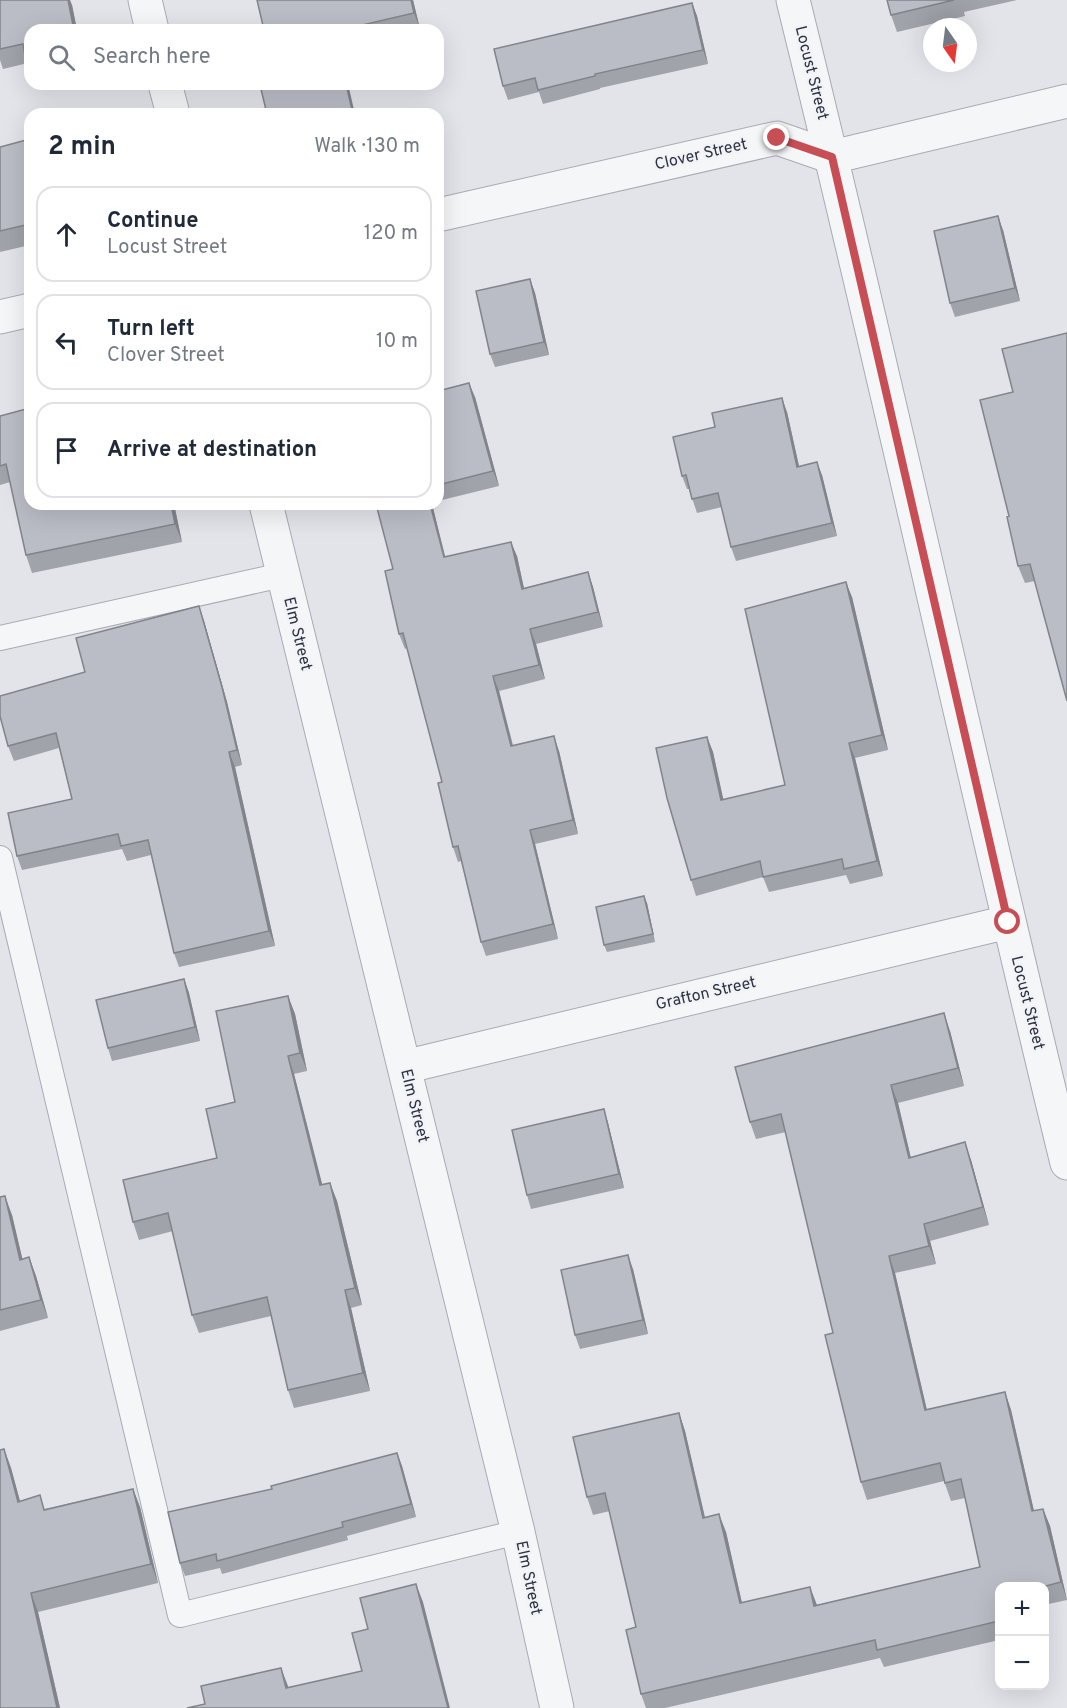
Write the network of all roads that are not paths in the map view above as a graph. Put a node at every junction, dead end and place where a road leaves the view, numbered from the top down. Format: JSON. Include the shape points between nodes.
{"nodes":[{"id":1,"x":145,"y":0,"type":"edge"},
{"id":2,"x":793,"y":0,"type":"edge"},
{"id":3,"x":151,"y":24,"type":"edge"},
{"id":4,"x":166,"y":90,"type":"edge"},
{"id":5,"x":1067,"y":101,"type":"edge"},
{"id":6,"x":171,"y":108,"type":"edge"},
{"id":7,"x":832,"y":157,"type":"junction"},
{"id":8,"x":444,"y":214,"type":"edge"},
{"id":9,"x":24,"y":311,"type":"edge"},
{"id":10,"x":0,"y":317,"type":"edge"},
{"id":11,"x":267,"y":510,"type":"edge"},
{"id":12,"x":282,"y":574,"type":"junction"},
{"id":13,"x":0,"y":638,"type":"edge"},
{"id":14,"x":0,"y":858,"type":"edge"},
{"id":15,"x":1008,"y":922,"type":"junction"},
{"id":16,"x":404,"y":1067,"type":"junction"},
{"id":17,"x":1067,"y":1163,"type":"edge"},
{"id":18,"x":518,"y":1532,"type":"junction"},
{"id":19,"x":557,"y":1708,"type":"edge"}],
"edges":[{"from":1,"to":3,"type":"street"},
{"from":2,"to":7,"type":"street","name":"Locust Street"},
{"from":4,"to":6,"type":"street"},
{"from":5,"to":7,"type":"street"},
{"from":7,"to":8,"type":"street","name":"Clover Street","via":[[777,138]]},
{"from":7,"to":15,"type":"street","name":"Locust Street"},
{"from":9,"to":10,"type":"street"},
{"from":11,"to":12,"type":"street","name":"Elm Street"},
{"from":12,"to":13,"type":"lane"},
{"from":12,"to":16,"type":"street","name":"Elm Street"},
{"from":14,"to":18,"type":"lane","via":[[180,1615]]},
{"from":15,"to":16,"type":"street","name":"Grafton Street"},
{"from":15,"to":17,"type":"street","name":"Locust Street"},
{"from":16,"to":18,"type":"street","name":"Elm Street"},
{"from":18,"to":19,"type":"street","name":"Elm Street"}]}
